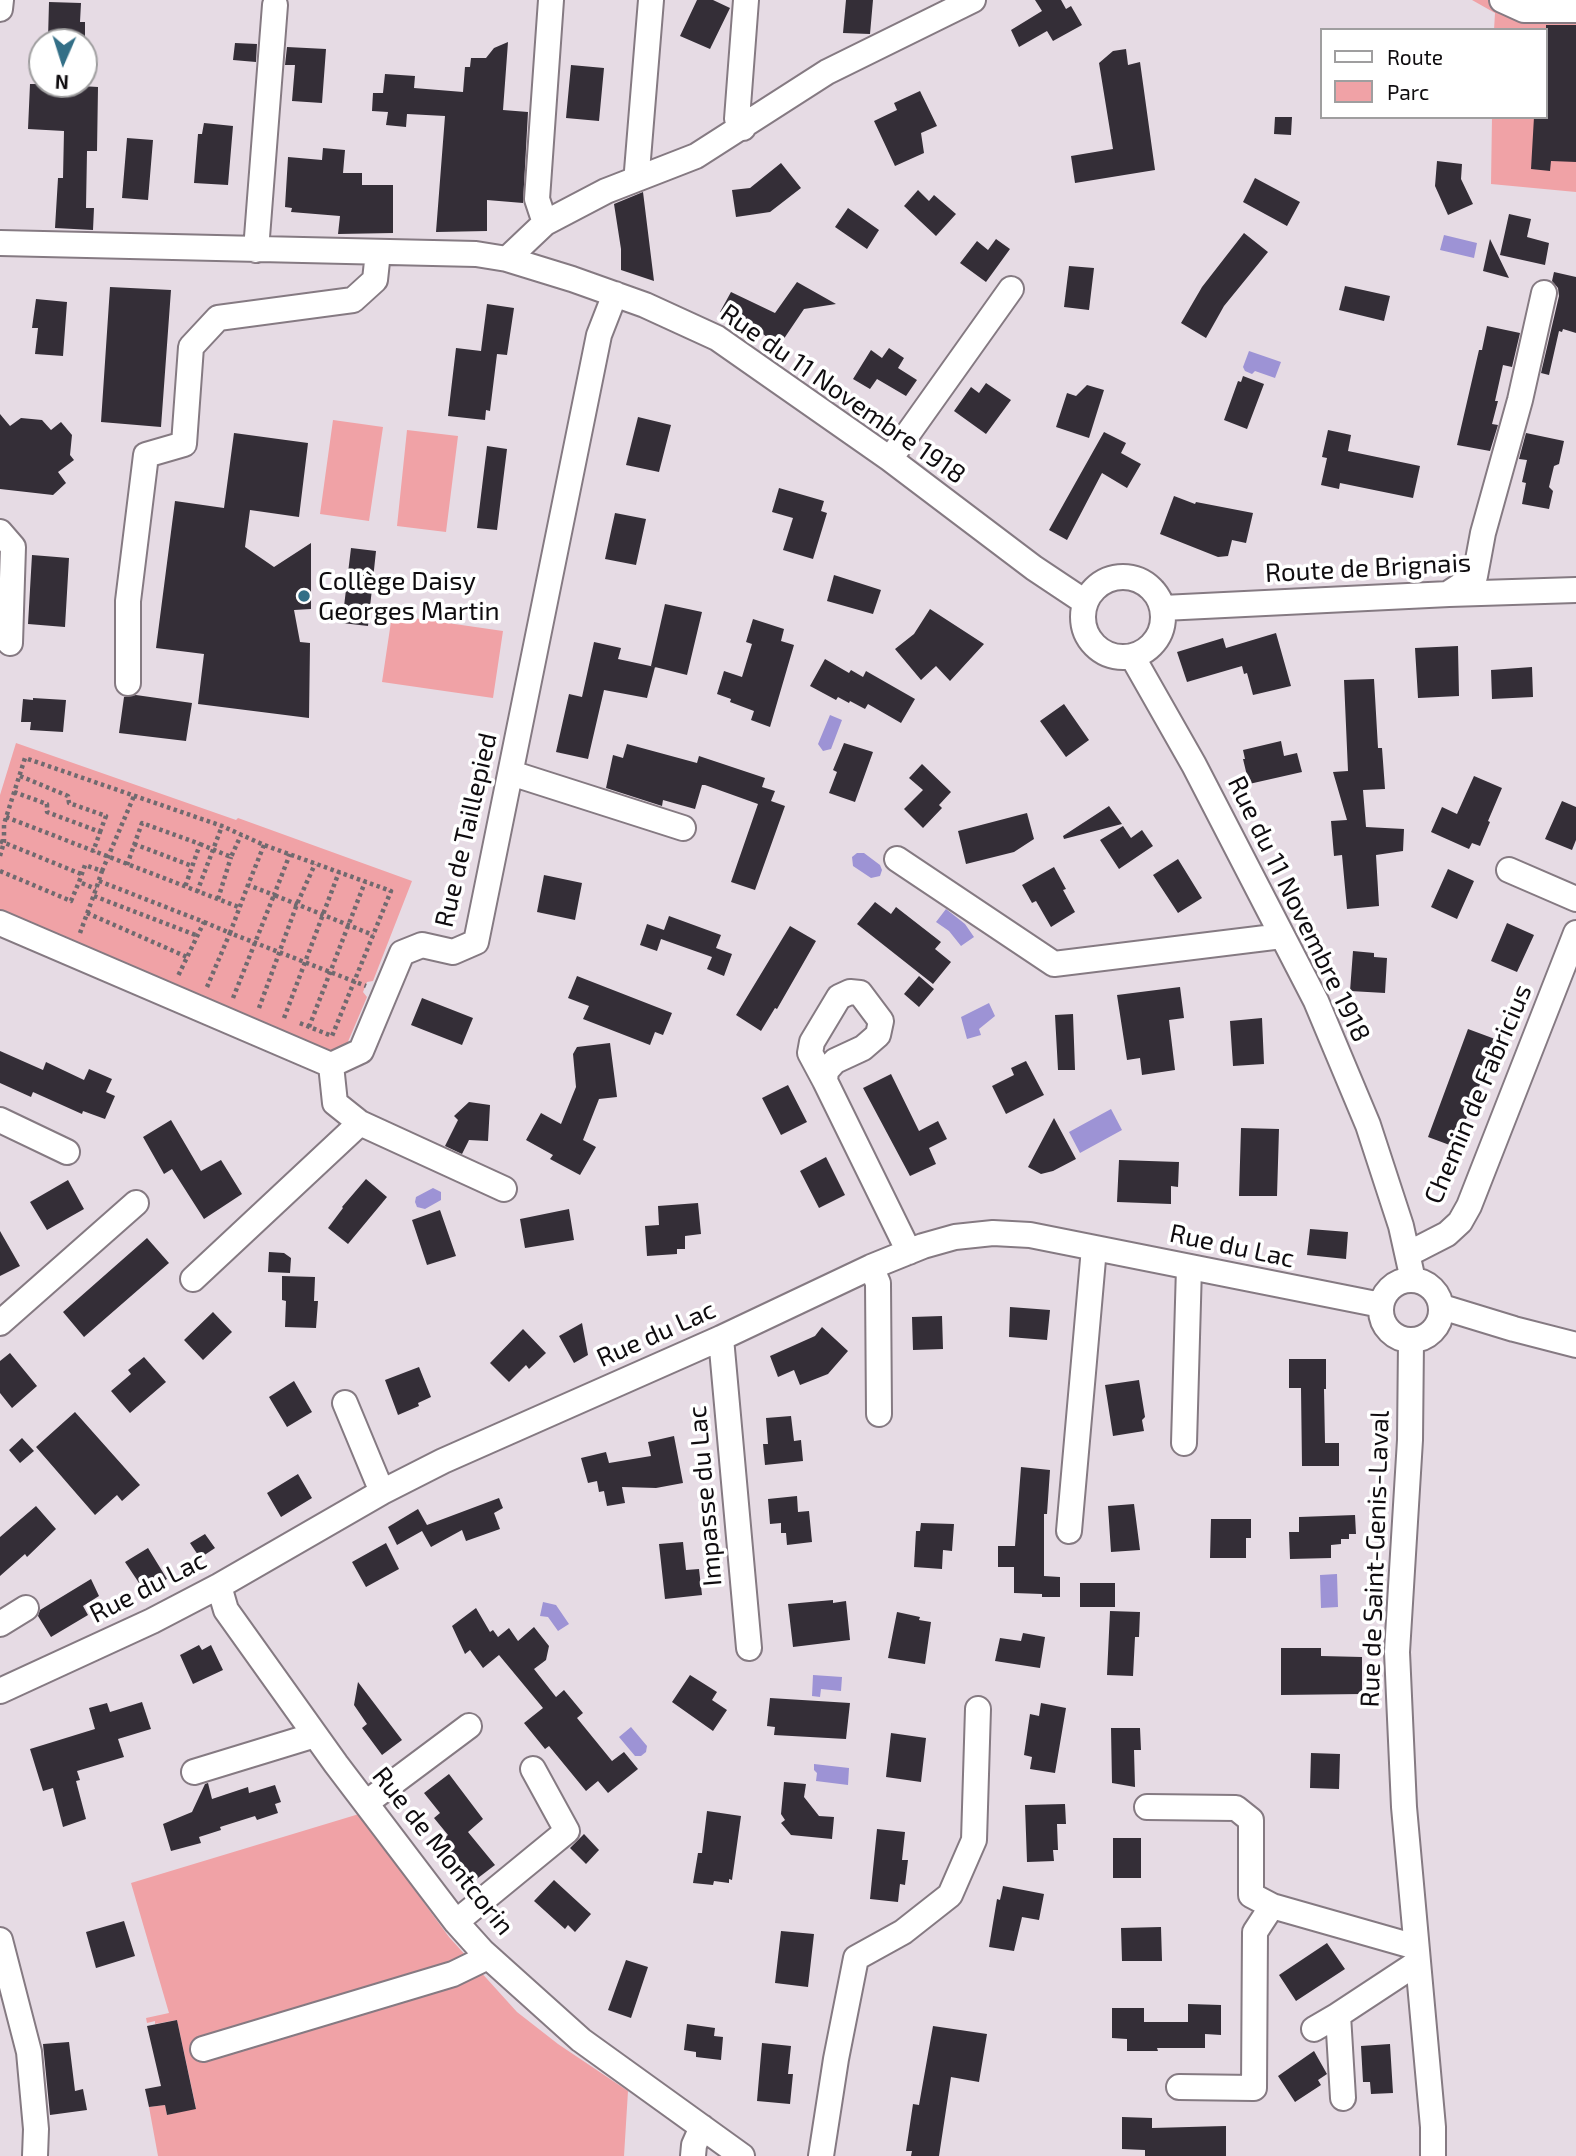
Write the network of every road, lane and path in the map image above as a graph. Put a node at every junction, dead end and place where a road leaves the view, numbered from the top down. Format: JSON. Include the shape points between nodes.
{"nodes":[{"id":1,"x":1,"y":0,"type":"edge"},
{"id":2,"x":551,"y":0,"type":"edge"},
{"id":3,"x":652,"y":0,"type":"edge"},
{"id":4,"x":746,"y":0,"type":"edge"},
{"id":5,"x":973,"y":0,"type":"edge"},
{"id":6,"x":1502,"y":0,"type":"edge"},
{"id":7,"x":275,"y":5,"type":"dead end"},
{"id":8,"x":0,"y":9,"type":"edge"},
{"id":9,"x":1576,"y":9,"type":"edge"},
{"id":10,"x":743,"y":128,"type":"junction"},
{"id":11,"x":639,"y":178,"type":"junction"},
{"id":12,"x":545,"y":223,"type":"junction"},
{"id":13,"x":0,"y":245,"type":"edge"},
{"id":14,"x":256,"y":250,"type":"junction"},
{"id":15,"x":378,"y":252,"type":"junction"},
{"id":16,"x":507,"y":260,"type":"junction"},
{"id":17,"x":1011,"y":289,"type":"dead end"},
{"id":18,"x":1544,"y":293,"type":"dead end"},
{"id":19,"x":615,"y":294,"type":"junction"},
{"id":20,"x":890,"y":459,"type":"junction"},
{"id":21,"x":0,"y":532,"type":"edge"},
{"id":22,"x":1576,"y":590,"type":"edge"},
{"id":23,"x":1449,"y":594,"type":"junction"},
{"id":24,"x":1085,"y":602,"type":"junction"},
{"id":25,"x":1163,"y":608,"type":"junction"},
{"id":26,"x":10,"y":643,"type":"dead end"},
{"id":27,"x":1132,"y":656,"type":"junction"},
{"id":28,"x":128,"y":683,"type":"dead end"},
{"id":29,"x":511,"y":773,"type":"junction"},
{"id":30,"x":20,"y":776,"type":"junction"},
{"id":31,"x":15,"y":792,"type":"junction"},
{"id":32,"x":134,"y":796,"type":"junction"},
{"id":33,"x":6,"y":817,"type":"junction"},
{"id":34,"x":222,"y":826,"type":"junction"},
{"id":35,"x":682,"y":828,"type":"dead end"},
{"id":36,"x":100,"y":832,"type":"junction"},
{"id":37,"x":241,"y":834,"type":"junction"},
{"id":38,"x":2,"y":842,"type":"edge"},
{"id":39,"x":134,"y":844,"type":"junction"},
{"id":40,"x":200,"y":844,"type":"junction"},
{"id":41,"x":264,"y":845,"type":"junction"},
{"id":42,"x":213,"y":849,"type":"junction"},
{"id":43,"x":93,"y":852,"type":"junction"},
{"id":44,"x":290,"y":854,"type":"junction"},
{"id":45,"x":0,"y":856,"type":"edge"},
{"id":46,"x":108,"y":857,"type":"junction"},
{"id":47,"x":232,"y":857,"type":"junction"},
{"id":48,"x":897,"y":859,"type":"dead end"},
{"id":49,"x":315,"y":864,"type":"junction"},
{"id":50,"x":127,"y":865,"type":"junction"},
{"id":51,"x":192,"y":866,"type":"junction"},
{"id":52,"x":1509,"y":870,"type":"dead end"},
{"id":53,"x":0,"y":871,"type":"edge"},
{"id":54,"x":102,"y":871,"type":"junction"},
{"id":55,"x":339,"y":872,"type":"junction"},
{"id":56,"x":81,"y":874,"type":"junction"},
{"id":57,"x":99,"y":881,"type":"junction"},
{"id":58,"x":79,"y":882,"type":"junction"},
{"id":59,"x":365,"y":882,"type":"junction"},
{"id":60,"x":248,"y":885,"type":"junction"},
{"id":61,"x":185,"y":887,"type":"junction"},
{"id":62,"x":96,"y":889,"type":"junction"},
{"id":63,"x":197,"y":892,"type":"junction"},
{"id":64,"x":274,"y":895,"type":"junction"},
{"id":65,"x":94,"y":896,"type":"junction"},
{"id":66,"x":1576,"y":899,"type":"edge"},
{"id":67,"x":218,"y":900,"type":"junction"},
{"id":68,"x":297,"y":904,"type":"junction"},
{"id":69,"x":241,"y":908,"type":"junction"},
{"id":70,"x":88,"y":913,"type":"junction"},
{"id":71,"x":322,"y":915,"type":"junction"},
{"id":72,"x":204,"y":922,"type":"junction"},
{"id":73,"x":0,"y":923,"type":"edge"},
{"id":74,"x":348,"y":925,"type":"junction"},
{"id":75,"x":69,"y":928,"type":"dead end"},
{"id":76,"x":230,"y":933,"type":"junction"},
{"id":77,"x":1576,"y":933,"type":"edge"},
{"id":78,"x":373,"y":935,"type":"junction"},
{"id":79,"x":198,"y":936,"type":"junction"},
{"id":80,"x":1282,"y":936,"type":"junction"},
{"id":81,"x":255,"y":943,"type":"junction"},
{"id":82,"x":280,"y":953,"type":"junction"},
{"id":83,"x":187,"y":957,"type":"junction"},
{"id":84,"x":304,"y":963,"type":"junction"},
{"id":85,"x":166,"y":971,"type":"dead end"},
{"id":86,"x":330,"y":973,"type":"junction"},
{"id":87,"x":178,"y":976,"type":"junction"},
{"id":88,"x":188,"y":980,"type":"dead end"},
{"id":89,"x":354,"y":983,"type":"junction"},
{"id":90,"x":197,"y":984,"type":"dead end"},
{"id":91,"x":246,"y":1003,"type":"dead end"},
{"id":92,"x":284,"y":1018,"type":"junction"},
{"id":93,"x":309,"y":1027,"type":"junction"},
{"id":94,"x":331,"y":1065,"type":"junction"},
{"id":95,"x":825,"y":1081,"type":"dead end"},
{"id":96,"x":0,"y":1120,"type":"edge"},
{"id":97,"x":360,"y":1123,"type":"junction"},
{"id":98,"x":67,"y":1152,"type":"dead end"},
{"id":99,"x":504,"y":1189,"type":"dead end"},
{"id":100,"x":136,"y":1203,"type":"dead end"},
{"id":101,"x":1094,"y":1248,"type":"junction"},
{"id":102,"x":909,"y":1252,"type":"junction"},
{"id":103,"x":1408,"y":1254,"type":"junction"},
{"id":104,"x":872,"y":1267,"type":"junction"},
{"id":105,"x":1189,"y":1267,"type":"junction"},
{"id":106,"x":193,"y":1279,"type":"dead end"},
{"id":107,"x":1413,"y":1280,"type":"junction"},
{"id":108,"x":1381,"y":1305,"type":"junction"},
{"id":109,"x":1442,"y":1307,"type":"junction"},
{"id":110,"x":0,"y":1323,"type":"edge"},
{"id":111,"x":721,"y":1338,"type":"junction"},
{"id":112,"x":1411,"y":1341,"type":"junction"},
{"id":113,"x":1576,"y":1345,"type":"edge"},
{"id":114,"x":345,"y":1403,"type":"dead end"},
{"id":115,"x":879,"y":1414,"type":"dead end"},
{"id":116,"x":1184,"y":1443,"type":"dead end"},
{"id":117,"x":382,"y":1492,"type":"junction"},
{"id":118,"x":1069,"y":1531,"type":"dead end"},
{"id":119,"x":219,"y":1586,"type":"junction"},
{"id":120,"x":26,"y":1608,"type":"dead end"},
{"id":121,"x":0,"y":1624,"type":"edge"},
{"id":122,"x":749,"y":1648,"type":"dead end"},
{"id":123,"x":0,"y":1691,"type":"edge"},
{"id":124,"x":978,"y":1710,"type":"dead end"},
{"id":125,"x":469,"y":1726,"type":"dead end"},
{"id":126,"x":315,"y":1735,"type":"junction"},
{"id":127,"x":533,"y":1769,"type":"dead end"},
{"id":128,"x":194,"y":1772,"type":"dead end"},
{"id":129,"x":366,"y":1803,"type":"junction"},
{"id":130,"x":1147,"y":1807,"type":"dead end"},
{"id":131,"x":1272,"y":1906,"type":"junction"},
{"id":132,"x":456,"y":1922,"type":"junction"},
{"id":133,"x":1,"y":1948,"type":"edge"},
{"id":134,"x":1417,"y":1955,"type":"junction"},
{"id":135,"x":488,"y":1957,"type":"junction"},
{"id":136,"x":1338,"y":2015,"type":"junction"},
{"id":137,"x":1314,"y":2029,"type":"dead end"},
{"id":138,"x":203,"y":2049,"type":"dead end"},
{"id":139,"x":1179,"y":2087,"type":"dead end"},
{"id":140,"x":1343,"y":2098,"type":"dead end"},
{"id":141,"x":702,"y":2127,"type":"junction"},
{"id":142,"x":35,"y":2156,"type":"edge"},
{"id":143,"x":694,"y":2156,"type":"edge"},
{"id":144,"x":742,"y":2156,"type":"edge"},
{"id":145,"x":821,"y":2156,"type":"edge"},
{"id":146,"x":1433,"y":2156,"type":"edge"}],
"edges":[{"from":1,"to":8,"type":"street"},
{"from":2,"to":12,"type":"street","via":[[537,199]]},
{"from":3,"to":11,"type":"street"},
{"from":4,"to":10,"type":"street","via":[[737,119]]},
{"from":5,"to":10,"type":"street","via":[[827,72]]},
{"from":6,"to":9,"type":"street","via":[[1524,10]]},
{"from":7,"to":14,"type":"street"},
{"from":10,"to":11,"type":"street","via":[[696,156]]},
{"from":11,"to":12,"type":"street"},
{"from":12,"to":16,"type":"street"},
{"from":13,"to":14,"type":"street","name":"Rue du 11 Novembre 1918"},
{"from":14,"to":15,"type":"street","name":"Rue du 11 Novembre 1918"},
{"from":15,"to":16,"type":"street","name":"Rue du 11 Novembre 1918","via":[[476,254]]},
{"from":15,"to":28,"type":"street","via":[[375,280],[353,300],[218,318],[191,348],[184,444],[146,455],[128,601]]},
{"from":16,"to":19,"type":"street","name":"Rue du 11 Novembre 1918"},
{"from":17,"to":20,"type":"street"},
{"from":18,"to":23,"type":"street","via":[[1475,576]]},
{"from":19,"to":20,"type":"street","name":"Rue du 11 Novembre 1918","via":[[718,338]]},
{"from":19,"to":29,"type":"street","name":"Rue de Taillepied","via":[[600,335]]},
{"from":20,"to":24,"type":"street","name":"Rue du 11 Novembre 1918"},
{"from":21,"to":26,"type":"street","via":[[13,547]]},
{"from":22,"to":23,"type":"street","name":"Route de Brignais"},
{"from":23,"to":25,"type":"street","name":"Route de Brignais"},
{"from":24,"to":25,"type":"street","via":[[1100,584],[1123,576],[1145,582]]},
{"from":24,"to":27,"type":"street","via":[[1084,627],[1089,638],[1119,657]]},
{"from":25,"to":27,"type":"street","via":[[1160,633],[1153,644]]},
{"from":27,"to":80,"type":"street","name":"Rue du 11 Novembre 1918"},
{"from":29,"to":35,"type":"street"},
{"from":29,"to":94,"type":"street","name":"Rue de Taillepied","via":[[476,942],[453,952],[422,945],[402,953],[360,1051]]},
{"from":30,"to":31,"type":"path"},
{"from":30,"to":32,"type":"path","via":[[25,758]]},
{"from":30,"to":36,"type":"path","via":[[68,796],[69,803],[106,816]]},
{"from":31,"to":33,"type":"path"},
{"from":31,"to":36,"type":"path","via":[[47,804],[47,812]]},
{"from":32,"to":34,"type":"path"},
{"from":32,"to":46,"type":"path"},
{"from":33,"to":38,"type":"path"},
{"from":33,"to":43,"type":"path"},
{"from":34,"to":37,"type":"path"},
{"from":34,"to":42,"type":"path"},
{"from":36,"to":43,"type":"path"},
{"from":37,"to":41,"type":"path"},
{"from":37,"to":47,"type":"path"},
{"from":38,"to":45,"type":"path"},
{"from":38,"to":56,"type":"path"},
{"from":39,"to":40,"type":"path","via":[[142,822]]},
{"from":39,"to":50,"type":"path"},
{"from":39,"to":51,"type":"path"},
{"from":40,"to":42,"type":"path"},
{"from":40,"to":51,"type":"path"},
{"from":41,"to":44,"type":"path"},
{"from":41,"to":60,"type":"path"},
{"from":42,"to":47,"type":"path"},
{"from":42,"to":63,"type":"path"},
{"from":43,"to":46,"type":"path"},
{"from":44,"to":49,"type":"path"},
{"from":44,"to":64,"type":"path"},
{"from":46,"to":50,"type":"path"},
{"from":46,"to":54,"type":"path"},
{"from":47,"to":67,"type":"path"},
{"from":48,"to":80,"type":"street","via":[[1054,964]]},
{"from":49,"to":55,"type":"path"},
{"from":49,"to":68,"type":"path"},
{"from":50,"to":61,"type":"path"},
{"from":51,"to":61,"type":"path"},
{"from":52,"to":66,"type":"street"},
{"from":53,"to":58,"type":"path","via":[[71,901]]},
{"from":54,"to":56,"type":"path","via":[[85,865]]},
{"from":54,"to":57,"type":"path"},
{"from":55,"to":59,"type":"path"},
{"from":55,"to":71,"type":"path"},
{"from":56,"to":58,"type":"path"},
{"from":57,"to":62,"type":"path"},
{"from":57,"to":72,"type":"path"},
{"from":58,"to":62,"type":"path"},
{"from":59,"to":74,"type":"path"},
{"from":59,"to":78,"type":"path","via":[[391,891]]},
{"from":60,"to":64,"type":"path"},
{"from":60,"to":69,"type":"path"},
{"from":61,"to":63,"type":"path"},
{"from":62,"to":65,"type":"path"},
{"from":63,"to":67,"type":"path"},
{"from":64,"to":68,"type":"path"},
{"from":64,"to":81,"type":"path"},
{"from":65,"to":70,"type":"path"},
{"from":65,"to":79,"type":"path"},
{"from":67,"to":69,"type":"path"},
{"from":68,"to":71,"type":"path"},
{"from":68,"to":82,"type":"path"},
{"from":69,"to":76,"type":"path"},
{"from":70,"to":75,"type":"path","via":[[80,933]]},
{"from":70,"to":83,"type":"path"},
{"from":71,"to":74,"type":"path"},
{"from":71,"to":84,"type":"path"},
{"from":72,"to":76,"type":"path"},
{"from":72,"to":79,"type":"path"},
{"from":73,"to":94,"type":"street"},
{"from":74,"to":78,"type":"path"},
{"from":74,"to":86,"type":"path"},
{"from":76,"to":81,"type":"path"},
{"from":76,"to":90,"type":"path","via":[[207,988]]},
{"from":77,"to":103,"type":"street","name":"Chemin de Fabricius","via":[[1469,1206],[1447,1234]]},
{"from":78,"to":89,"type":"path"},
{"from":79,"to":83,"type":"path"},
{"from":80,"to":103,"type":"street","name":"Rue du 11 Novembre 1918","via":[[1317,1001],[1368,1125]]},
{"from":81,"to":82,"type":"path"},
{"from":81,"to":91,"type":"path","via":[[233,998]]},
{"from":82,"to":84,"type":"path"},
{"from":82,"to":92,"type":"path","via":[[259,1008]]},
{"from":83,"to":87,"type":"path"},
{"from":84,"to":86,"type":"path"},
{"from":84,"to":92,"type":"path"},
{"from":85,"to":87,"type":"path"},
{"from":86,"to":89,"type":"path"},
{"from":86,"to":93,"type":"path"},
{"from":87,"to":88,"type":"path"},
{"from":89,"to":93,"type":"path","via":[[332,1036]]},
{"from":92,"to":93,"type":"path"},
{"from":94,"to":97,"type":"street","via":[[335,1103]]},
{"from":95,"to":102,"type":"street"},
{"from":96,"to":98,"type":"street"},
{"from":97,"to":99,"type":"street"},
{"from":97,"to":106,"type":"street"},
{"from":100,"to":110,"type":"street"},
{"from":101,"to":102,"type":"street","name":"Rue du Lac","via":[[993,1233],[955,1237]]},
{"from":101,"to":105,"type":"street","name":"Rue du Lac"},
{"from":101,"to":118,"type":"street"},
{"from":102,"to":104,"type":"street","name":"Rue du Lac"},
{"from":103,"to":107,"type":"street","name":"Rue du 11 Novembre 1918"},
{"from":104,"to":111,"type":"street","name":"Rue du Lac"},
{"from":104,"to":115,"type":"street","via":[[878,1283]]},
{"from":105,"to":108,"type":"street","name":"Rue du Lac"},
{"from":105,"to":116,"type":"street"},
{"from":107,"to":108,"type":"street","via":[[1393,1285]]},
{"from":107,"to":109,"type":"street","via":[[1432,1288]]},
{"from":108,"to":112,"type":"street","via":[[1389,1331]]},
{"from":109,"to":112,"type":"street","via":[[1431,1334]]},
{"from":109,"to":113,"type":"street"},
{"from":111,"to":117,"type":"street","name":"Rue du Lac"},
{"from":111,"to":122,"type":"street","name":"Impasse du Lac"},
{"from":112,"to":134,"type":"street","name":"Rue de Saint-Genis-Laval","via":[[1397,1653]]},
{"from":114,"to":117,"type":"street"},
{"from":117,"to":119,"type":"street","name":"Rue du Lac"},
{"from":119,"to":123,"type":"street","name":"Rue du Lac"},
{"from":119,"to":126,"type":"street","name":"Rue de Montcorin","via":[[226,1610]]},
{"from":120,"to":121,"type":"street"},
{"from":124,"to":145,"type":"street","via":[[974,1840],[950,1895],[903,1932],[856,1958]]},
{"from":125,"to":129,"type":"street"},
{"from":126,"to":128,"type":"street"},
{"from":126,"to":129,"type":"street","name":"Rue de Montcorin"},
{"from":127,"to":132,"type":"street","via":[[567,1831]]},
{"from":129,"to":132,"type":"street","name":"Rue de Montcorin"},
{"from":130,"to":131,"type":"street","via":[[1236,1808],[1251,1820],[1251,1895]]},
{"from":131,"to":134,"type":"street"},
{"from":131,"to":139,"type":"street","via":[[1255,1932],[1254,2088]]},
{"from":132,"to":135,"type":"street","name":"Rue de Montcorin"},
{"from":133,"to":142,"type":"street","via":[[29,2052]]},
{"from":134,"to":136,"type":"street"},
{"from":134,"to":146,"type":"street","name":"Rue de Saint-Genis-Laval"},
{"from":135,"to":138,"type":"street","via":[[453,1974]]},
{"from":135,"to":141,"type":"street","name":"Rue de Montcorin","via":[[581,2040]]},
{"from":136,"to":137,"type":"street"},
{"from":136,"to":140,"type":"street"},
{"from":141,"to":143,"type":"street"},
{"from":141,"to":144,"type":"street","name":"Rue de Montcorin"}]}
